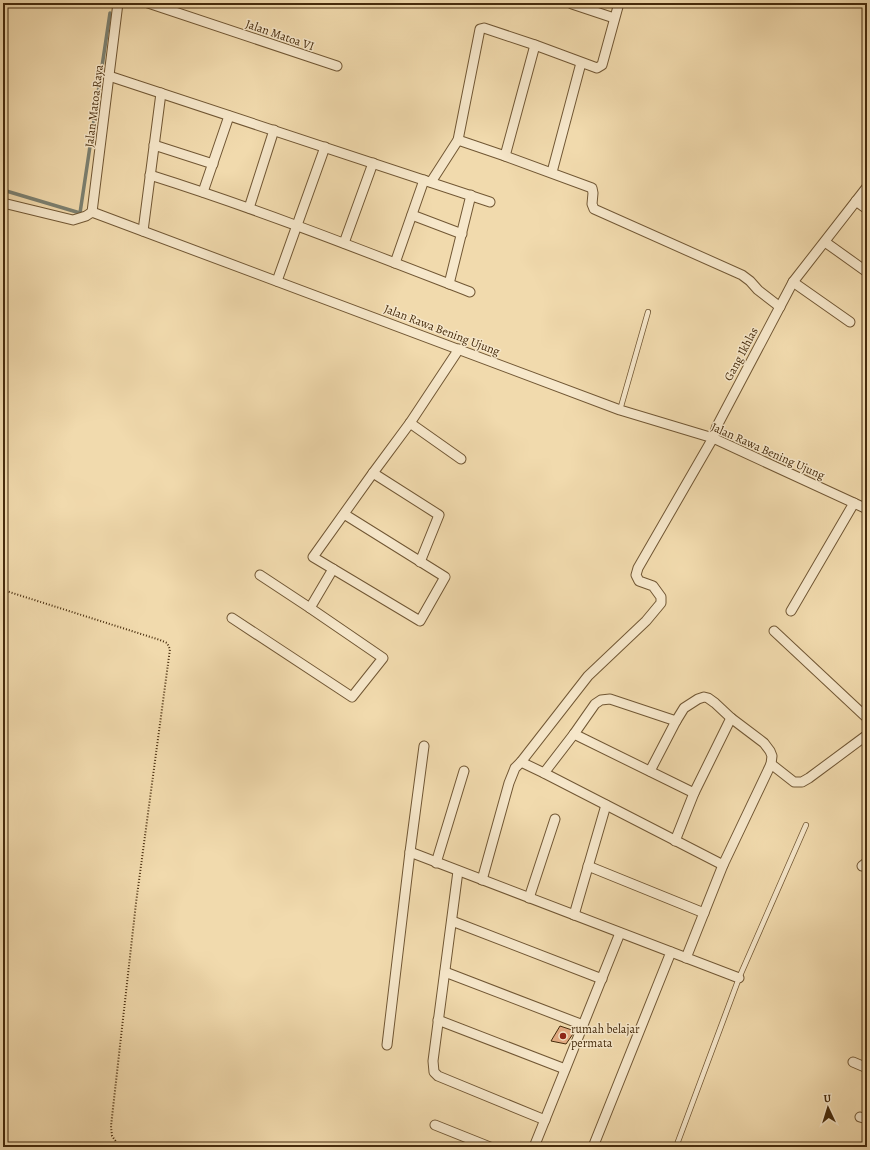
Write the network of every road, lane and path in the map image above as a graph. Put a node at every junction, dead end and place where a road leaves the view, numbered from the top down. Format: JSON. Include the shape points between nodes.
{"nodes":[{"id":1,"x":148,"y":3,"type":"edge"},
{"id":2,"x":619,"y":3,"type":"edge"},
{"id":3,"x":116,"y":4,"type":"edge"},
{"id":4,"x":572,"y":4,"type":"dead end"},
{"id":5,"x":614,"y":18,"type":"junction"},
{"id":6,"x":535,"y":45,"type":"junction"},
{"id":7,"x":581,"y":63,"type":"junction"},
{"id":8,"x":337,"y":66,"type":"dead end"},
{"id":9,"x":109,"y":76,"type":"junction"},
{"id":10,"x":161,"y":93,"type":"junction"},
{"id":11,"x":229,"y":116,"type":"junction"},
{"id":12,"x":274,"y":130,"type":"junction"},
{"id":13,"x":458,"y":140,"type":"junction"},
{"id":14,"x":154,"y":145,"type":"junction"},
{"id":15,"x":325,"y":147,"type":"junction"},
{"id":16,"x":505,"y":156,"type":"junction"},
{"id":17,"x":373,"y":163,"type":"junction"},
{"id":18,"x":213,"y":164,"type":"junction"},
{"id":19,"x":552,"y":172,"type":"junction"},
{"id":20,"x":150,"y":175,"type":"junction"},
{"id":21,"x":427,"y":181,"type":"junction"},
{"id":22,"x":867,"y":187,"type":"edge"},
{"id":23,"x":203,"y":192,"type":"junction"},
{"id":24,"x":471,"y":195,"type":"junction"},
{"id":25,"x":856,"y":201,"type":"junction"},
{"id":26,"x":490,"y":202,"type":"dead end"},
{"id":27,"x":3,"y":203,"type":"edge"},
{"id":28,"x":249,"y":208,"type":"junction"},
{"id":29,"x":867,"y":209,"type":"edge"},
{"id":30,"x":92,"y":212,"type":"junction"},
{"id":31,"x":412,"y":215,"type":"junction"},
{"id":32,"x":297,"y":226,"type":"junction"},
{"id":33,"x":143,"y":231,"type":"junction"},
{"id":34,"x":462,"y":234,"type":"junction"},
{"id":35,"x":825,"y":242,"type":"junction"},
{"id":36,"x":344,"y":243,"type":"junction"},
{"id":37,"x":395,"y":263,"type":"junction"},
{"id":38,"x":867,"y":272,"type":"edge"},
{"id":39,"x":277,"y":281,"type":"junction"},
{"id":40,"x":793,"y":282,"type":"junction"},
{"id":41,"x":449,"y":284,"type":"junction"},
{"id":42,"x":470,"y":292,"type":"dead end"},
{"id":43,"x":780,"y":306,"type":"junction"},
{"id":44,"x":648,"y":312,"type":"dead end"},
{"id":45,"x":850,"y":322,"type":"dead end"},
{"id":46,"x":460,"y":349,"type":"junction"},
{"id":47,"x":620,"y":410,"type":"junction"},
{"id":48,"x":410,"y":423,"type":"junction"},
{"id":49,"x":713,"y":438,"type":"junction"},
{"id":50,"x":461,"y":459,"type":"dead end"},
{"id":51,"x":373,"y":473,"type":"junction"},
{"id":52,"x":854,"y":503,"type":"junction"},
{"id":53,"x":867,"y":509,"type":"edge"},
{"id":54,"x":344,"y":514,"type":"junction"},
{"id":55,"x":420,"y":562,"type":"junction"},
{"id":56,"x":333,"y":569,"type":"junction"},
{"id":57,"x":260,"y":575,"type":"dead end"},
{"id":58,"x":3,"y":590,"type":"edge"},
{"id":59,"x":310,"y":608,"type":"junction"},
{"id":60,"x":791,"y":611,"type":"dead end"},
{"id":61,"x":232,"y":618,"type":"dead end"},
{"id":62,"x":774,"y":631,"type":"dead end"},
{"id":63,"x":731,"y":718,"type":"junction"},
{"id":64,"x":867,"y":718,"type":"edge"},
{"id":65,"x":676,"y":721,"type":"junction"},
{"id":66,"x":574,"y":734,"type":"junction"},
{"id":67,"x":867,"y":735,"type":"edge"},
{"id":68,"x":424,"y":746,"type":"dead end"},
{"id":69,"x":521,"y":762,"type":"junction"},
{"id":70,"x":771,"y":764,"type":"junction"},
{"id":71,"x":650,"y":771,"type":"junction"},
{"id":72,"x":464,"y":772,"type":"dead end"},
{"id":73,"x":544,"y":773,"type":"junction"},
{"id":74,"x":694,"y":793,"type":"junction"},
{"id":75,"x":606,"y":805,"type":"junction"},
{"id":76,"x":555,"y":819,"type":"dead end"},
{"id":77,"x":806,"y":825,"type":"dead end"},
{"id":78,"x":676,"y":841,"type":"junction"},
{"id":79,"x":410,"y":852,"type":"junction"},
{"id":80,"x":436,"y":862,"type":"junction"},
{"id":81,"x":723,"y":865,"type":"junction"},
{"id":82,"x":588,"y":866,"type":"junction"},
{"id":83,"x":458,"y":871,"type":"junction"},
{"id":84,"x":482,"y":880,"type":"junction"},
{"id":85,"x":529,"y":898,"type":"junction"},
{"id":86,"x":704,"y":913,"type":"junction"},
{"id":87,"x":574,"y":916,"type":"junction"},
{"id":88,"x":452,"y":921,"type":"junction"},
{"id":89,"x":620,"y":933,"type":"junction"},
{"id":90,"x":671,"y":952,"type":"junction"},
{"id":91,"x":686,"y":958,"type":"junction"},
{"id":92,"x":445,"y":972,"type":"junction"},
{"id":93,"x":739,"y":978,"type":"junction"},
{"id":94,"x":602,"y":979,"type":"junction"},
{"id":95,"x":438,"y":1020,"type":"junction"},
{"id":96,"x":583,"y":1025,"type":"junction"},
{"id":97,"x":388,"y":1045,"type":"dead end"},
{"id":98,"x":853,"y":1062,"type":"dead end"},
{"id":99,"x":867,"y":1068,"type":"edge"},
{"id":100,"x":565,"y":1069,"type":"junction"},
{"id":101,"x":544,"y":1120,"type":"junction"},
{"id":102,"x":435,"y":1125,"type":"dead end"},
{"id":103,"x":120,"y":1147,"type":"edge"},
{"id":104,"x":490,"y":1147,"type":"edge"},
{"id":105,"x":534,"y":1147,"type":"edge"},
{"id":106,"x":593,"y":1147,"type":"edge"},
{"id":107,"x":676,"y":1147,"type":"edge"}],
"edges":[{"from":1,"to":8,"type":"street","name":"Jalan Matoa VI"},
{"from":2,"to":5,"type":"street"},
{"from":3,"to":9,"type":"street","name":"Jalan Matoa Raya"},
{"from":4,"to":5,"type":"street"},
{"from":5,"to":7,"type":"street","via":[[602,65],[597,68]]},
{"from":6,"to":7,"type":"street"},
{"from":6,"to":13,"type":"street","via":[[484,28],[480,29]]},
{"from":6,"to":16,"type":"street"},
{"from":7,"to":19,"type":"street"},
{"from":9,"to":10,"type":"street"},
{"from":9,"to":30,"type":"street","name":"Jalan Matoa Raya"},
{"from":10,"to":11,"type":"street"},
{"from":10,"to":14,"type":"street"},
{"from":11,"to":12,"type":"street"},
{"from":11,"to":18,"type":"street"},
{"from":12,"to":15,"type":"street"},
{"from":12,"to":28,"type":"street"},
{"from":13,"to":16,"type":"street"},
{"from":13,"to":21,"type":"street"},
{"from":14,"to":18,"type":"street"},
{"from":14,"to":20,"type":"street"},
{"from":15,"to":17,"type":"street"},
{"from":15,"to":32,"type":"street"},
{"from":16,"to":19,"type":"street"},
{"from":17,"to":21,"type":"street"},
{"from":17,"to":36,"type":"street"},
{"from":18,"to":23,"type":"street"},
{"from":19,"to":43,"type":"street","via":[[592,188],[594,210],[742,275]]},
{"from":20,"to":23,"type":"street"},
{"from":20,"to":33,"type":"street"},
{"from":21,"to":24,"type":"street"},
{"from":21,"to":31,"type":"street"},
{"from":22,"to":25,"type":"street","name":"Gang Ikhlas"},
{"from":23,"to":28,"type":"street"},
{"from":24,"to":26,"type":"street"},
{"from":24,"to":34,"type":"street"},
{"from":25,"to":29,"type":"street"},
{"from":25,"to":35,"type":"street","name":"Gang Ikhlas"},
{"from":27,"to":30,"type":"street","via":[[73,220]]},
{"from":28,"to":32,"type":"street"},
{"from":30,"to":33,"type":"street","name":"Jalan Rawa Bening Ujung"},
{"from":31,"to":34,"type":"street"},
{"from":31,"to":37,"type":"street"},
{"from":32,"to":36,"type":"street"},
{"from":32,"to":39,"type":"street"},
{"from":33,"to":39,"type":"street","name":"Jalan Rawa Bening Ujung"},
{"from":34,"to":41,"type":"street"},
{"from":35,"to":38,"type":"street"},
{"from":35,"to":40,"type":"street","name":"Gang Ikhlas"},
{"from":36,"to":37,"type":"street"},
{"from":37,"to":41,"type":"street"},
{"from":39,"to":46,"type":"street","name":"Jalan Rawa Bening Ujung"},
{"from":40,"to":43,"type":"street","name":"Gang Ikhlas"},
{"from":40,"to":45,"type":"street"},
{"from":41,"to":42,"type":"street"},
{"from":43,"to":49,"type":"street","name":"Gang Ikhlas"},
{"from":44,"to":47,"type":"lane"},
{"from":46,"to":47,"type":"street","name":"Jalan Rawa Bening Ujung"},
{"from":46,"to":48,"type":"street"},
{"from":47,"to":49,"type":"street","name":"Jalan Rawa Bening Ujung"},
{"from":48,"to":50,"type":"street"},
{"from":48,"to":51,"type":"street"},
{"from":49,"to":52,"type":"street","name":"Jalan Rawa Bening Ujung"},
{"from":49,"to":69,"type":"street","name":"Gang Ikhlas","via":[[638,568],[638,581],[652,586],[661,597],[661,603],[646,622],[588,676]]},
{"from":51,"to":54,"type":"street"},
{"from":51,"to":55,"type":"street","via":[[439,515]]},
{"from":52,"to":53,"type":"street","name":"Jalan Rawa Bening Ujung"},
{"from":52,"to":60,"type":"street"},
{"from":54,"to":55,"type":"street"},
{"from":54,"to":56,"type":"street","via":[[313,558]]},
{"from":55,"to":56,"type":"street","via":[[445,577],[420,621]]},
{"from":56,"to":59,"type":"street"},
{"from":57,"to":59,"type":"street"},
{"from":58,"to":103,"type":"path","via":[[160,640],[167,643],[170,649],[136,903],[111,1126],[112,1136]]},
{"from":59,"to":61,"type":"street","via":[[383,658],[352,697]]},
{"from":62,"to":64,"type":"street"},
{"from":63,"to":65,"type":"street","via":[[715,703],[704,697],[684,708]]},
{"from":63,"to":70,"type":"street","via":[[764,743],[772,756]]},
{"from":63,"to":74,"type":"street"},
{"from":65,"to":66,"type":"street","via":[[610,699],[601,700],[595,704]]},
{"from":65,"to":71,"type":"street"},
{"from":66,"to":71,"type":"street"},
{"from":66,"to":73,"type":"street"},
{"from":67,"to":70,"type":"street","via":[[802,782],[794,782]]},
{"from":68,"to":79,"type":"street"},
{"from":69,"to":73,"type":"street"},
{"from":69,"to":84,"type":"street","via":[[515,768],[509,783]]},
{"from":70,"to":81,"type":"street"},
{"from":71,"to":74,"type":"street"},
{"from":72,"to":80,"type":"street"},
{"from":73,"to":75,"type":"street"},
{"from":74,"to":78,"type":"street"},
{"from":75,"to":78,"type":"street"},
{"from":75,"to":82,"type":"street"},
{"from":76,"to":85,"type":"street"},
{"from":77,"to":93,"type":"lane"},
{"from":78,"to":81,"type":"street"},
{"from":79,"to":80,"type":"street"},
{"from":79,"to":97,"type":"street"},
{"from":80,"to":83,"type":"street"},
{"from":81,"to":86,"type":"street"},
{"from":82,"to":86,"type":"street"},
{"from":82,"to":87,"type":"street"},
{"from":83,"to":84,"type":"street"},
{"from":83,"to":88,"type":"street"},
{"from":84,"to":85,"type":"street"},
{"from":85,"to":87,"type":"street"},
{"from":86,"to":91,"type":"street"},
{"from":87,"to":89,"type":"street"},
{"from":88,"to":92,"type":"street"},
{"from":88,"to":94,"type":"street"},
{"from":89,"to":90,"type":"street"},
{"from":89,"to":94,"type":"street"},
{"from":90,"to":91,"type":"street"},
{"from":90,"to":106,"type":"street"},
{"from":91,"to":93,"type":"street"},
{"from":92,"to":95,"type":"street"},
{"from":92,"to":96,"type":"street"},
{"from":93,"to":107,"type":"lane"},
{"from":94,"to":96,"type":"street"},
{"from":95,"to":100,"type":"street"},
{"from":95,"to":101,"type":"street","via":[[433,1062],[434,1072],[438,1076]]},
{"from":96,"to":100,"type":"street"},
{"from":98,"to":99,"type":"street"},
{"from":100,"to":101,"type":"street"},
{"from":101,"to":105,"type":"street"},
{"from":102,"to":104,"type":"street"}]}
